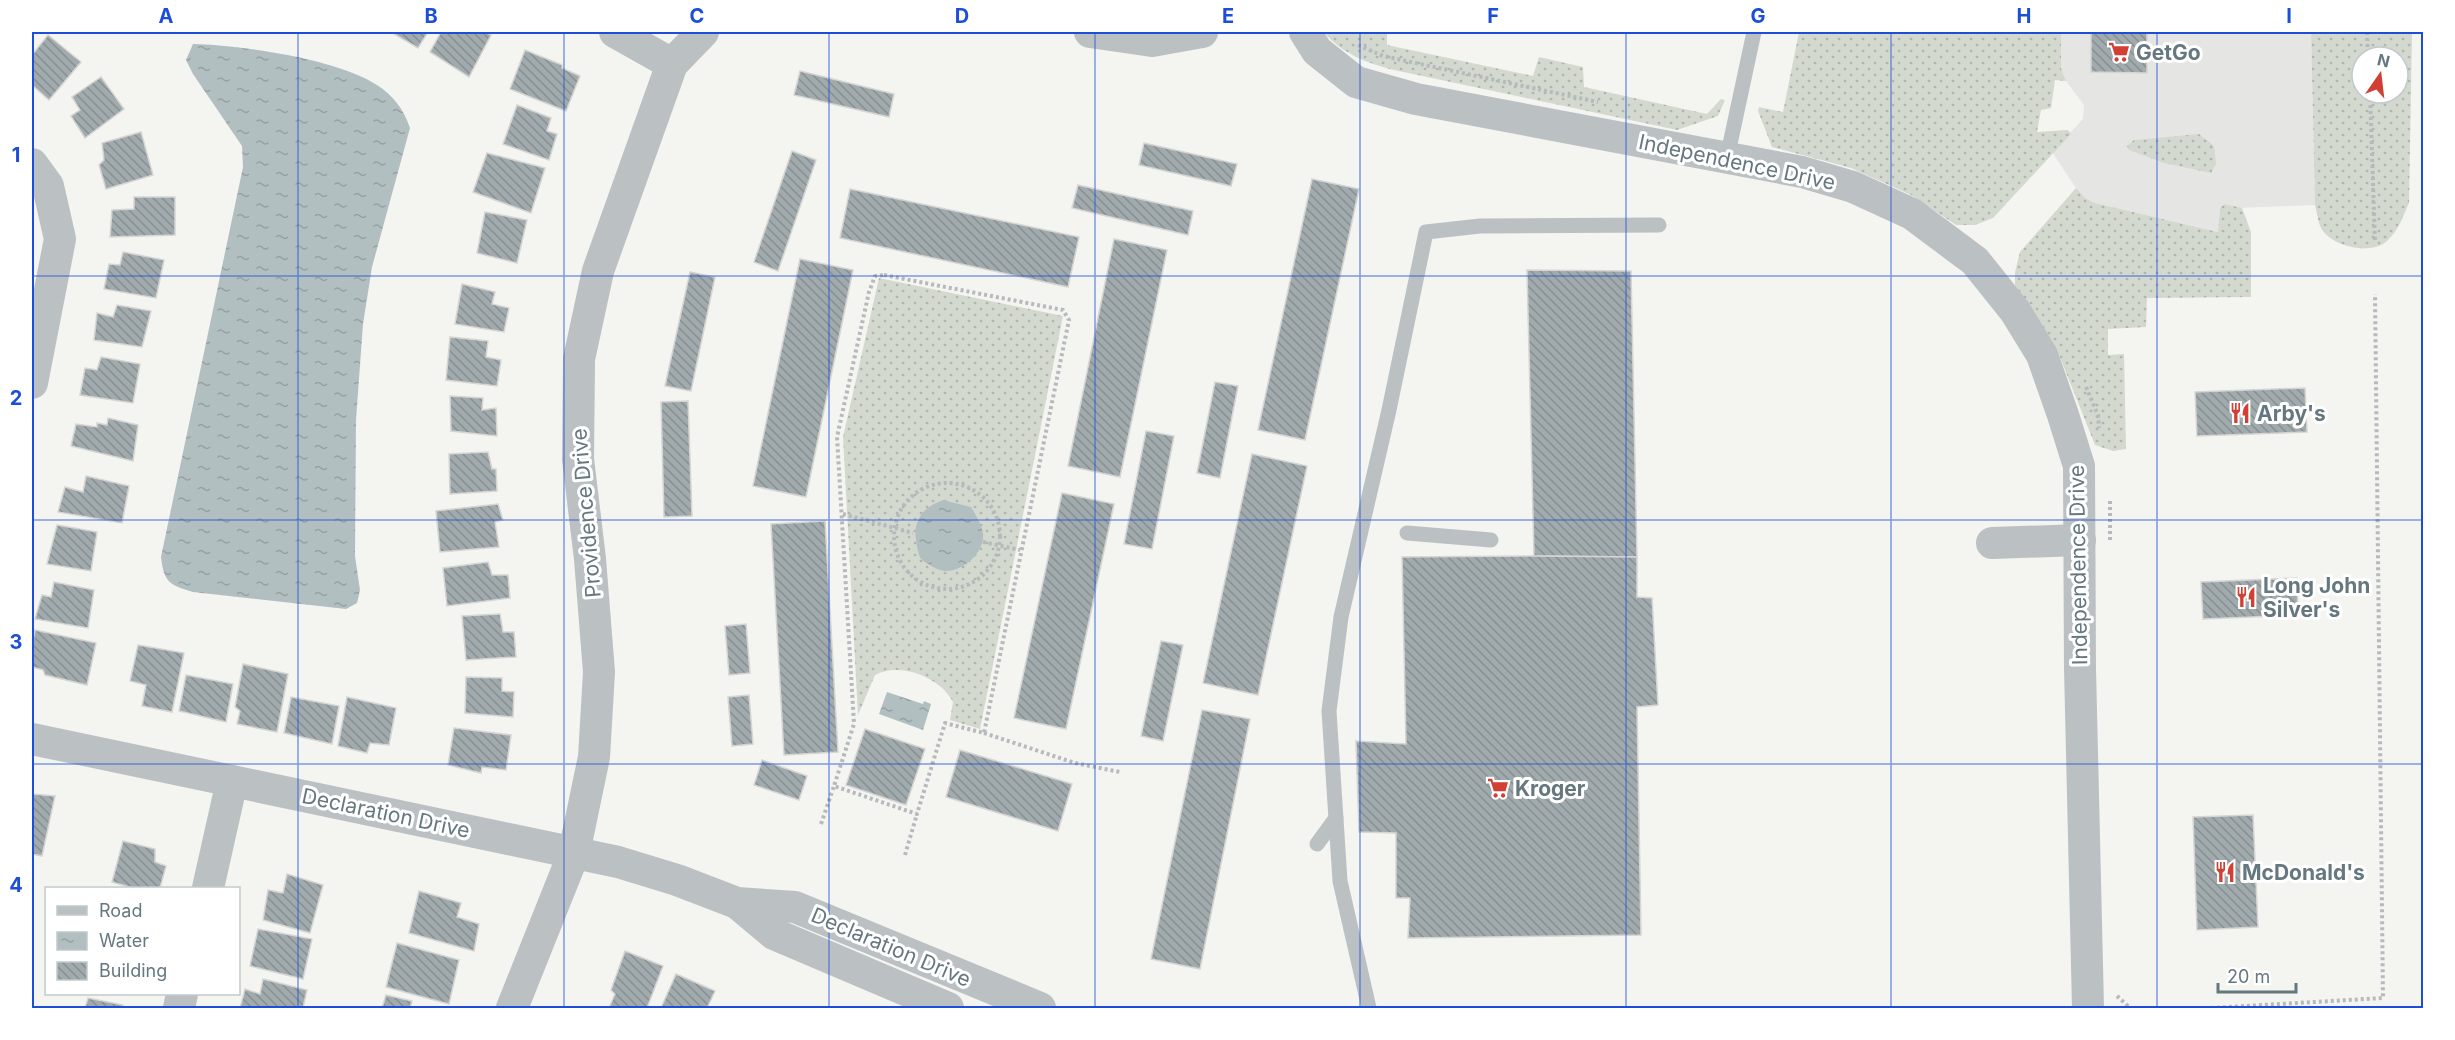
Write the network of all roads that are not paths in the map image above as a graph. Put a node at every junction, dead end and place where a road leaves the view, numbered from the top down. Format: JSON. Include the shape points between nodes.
{"nodes":[{"id":1,"x":615,"y":32,"type":"edge"},
{"id":2,"x":703,"y":32,"type":"edge"},
{"id":3,"x":1090,"y":32,"type":"edge"},
{"id":4,"x":1202,"y":32,"type":"edge"},
{"id":5,"x":1305,"y":32,"type":"edge"},
{"id":6,"x":1754,"y":32,"type":"edge"},
{"id":7,"x":672,"y":64,"type":"junction"},
{"id":8,"x":1727,"y":158,"type":"junction"},
{"id":9,"x":32,"y":164,"type":"edge"},
{"id":10,"x":1659,"y":225,"type":"dead end"},
{"id":11,"x":32,"y":383,"type":"edge"},
{"id":12,"x":1407,"y":533,"type":"dead end"},
{"id":13,"x":1491,"y":540,"type":"dead end"},
{"id":14,"x":2080,"y":540,"type":"junction"},
{"id":15,"x":1992,"y":543,"type":"dead end"},
{"id":16,"x":32,"y":739,"type":"edge"},
{"id":17,"x":232,"y":781,"type":"junction"},
{"id":18,"x":1336,"y":818,"type":"junction"},
{"id":19,"x":1317,"y":844,"type":"dead end"},
{"id":20,"x":574,"y":853,"type":"junction"},
{"id":21,"x":208,"y":887,"type":"edge"},
{"id":22,"x":737,"y":903,"type":"junction"},
{"id":23,"x":1021,"y":1005,"type":"edge"},
{"id":24,"x":512,"y":1008,"type":"edge"},
{"id":25,"x":948,"y":1008,"type":"edge"},
{"id":26,"x":1370,"y":1008,"type":"edge"},
{"id":27,"x":2088,"y":1008,"type":"edge"}],
"edges":[{"from":1,"to":7,"type":"street"},
{"from":2,"to":7,"type":"street","name":"Providence Drive"},
{"from":3,"to":4,"type":"street","via":[[1152,41]]},
{"from":5,"to":8,"type":"street","name":"Independence Drive","via":[[1317,51],[1356,82],[1416,99]]},
{"from":6,"to":8,"type":"lane"},
{"from":7,"to":20,"type":"street","name":"Providence Drive","via":[[598,271],[579,359],[578,459],[599,672],[594,757]]},
{"from":8,"to":14,"type":"street","name":"Independence Drive","via":[[1802,172],[1853,187],[1912,214],[1975,261],[2015,311],[2042,355],[2079,466]]},
{"from":9,"to":11,"type":"street","via":[[48,186],[60,239]]},
{"from":10,"to":18,"type":"lane","via":[[1480,226],[1426,232],[1341,617],[1329,711]]},
{"from":12,"to":13,"type":"lane"},
{"from":14,"to":15,"type":"street"},
{"from":14,"to":27,"type":"street","name":"Independence Drive"},
{"from":16,"to":17,"type":"street","name":"Declaration Drive"},
{"from":17,"to":20,"type":"street","name":"Declaration Drive"},
{"from":17,"to":21,"type":"street"},
{"from":18,"to":19,"type":"lane"},
{"from":18,"to":26,"type":"lane","via":[[1340,881]]},
{"from":20,"to":22,"type":"street","name":"Declaration Drive","via":[[677,880]]},
{"from":20,"to":24,"type":"street","name":"Providence Drive"},
{"from":22,"to":23,"type":"street","name":"Declaration Drive","via":[[795,907]]},
{"from":22,"to":25,"type":"street","name":"Declaration Drive","via":[[774,934]]}]}
